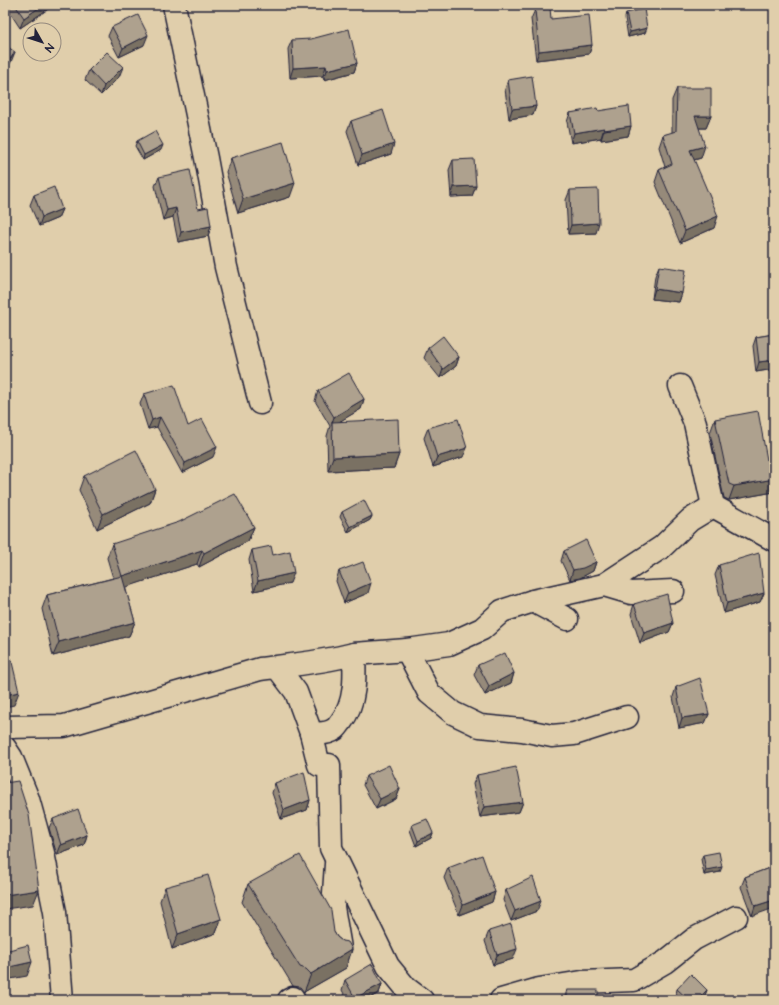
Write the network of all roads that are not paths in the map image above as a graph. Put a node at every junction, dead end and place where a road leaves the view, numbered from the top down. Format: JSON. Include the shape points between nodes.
{"nodes":[{"id":1,"x":174,"y":5,"type":"edge"},
{"id":2,"x":680,"y":386,"type":"dead end"},
{"id":3,"x":260,"y":403,"type":"dead end"},
{"id":4,"x":713,"y":506,"type":"junction"},
{"id":5,"x":774,"y":540,"type":"edge"},
{"id":6,"x":604,"y":585,"type":"junction"},
{"id":7,"x":673,"y":591,"type":"dead end"},
{"id":8,"x":533,"y":601,"type":"junction"},
{"id":9,"x":567,"y":619,"type":"dead end"},
{"id":10,"x":407,"y":650,"type":"junction"},
{"id":11,"x":354,"y":654,"type":"junction"},
{"id":12,"x":276,"y":667,"type":"junction"},
{"id":13,"x":627,"y":717,"type":"dead end"},
{"id":14,"x":5,"y":727,"type":"edge"},
{"id":15,"x":311,"y":733,"type":"junction"},
{"id":16,"x":5,"y":748,"type":"edge"},
{"id":17,"x":336,"y":860,"type":"junction"},
{"id":18,"x":736,"y":917,"type":"dead end"},
{"id":19,"x":340,"y":948,"type":"edge"},
{"id":20,"x":62,"y":1000,"type":"edge"},
{"id":21,"x":422,"y":1000,"type":"edge"},
{"id":22,"x":501,"y":1000,"type":"edge"}],
"edges":[{"from":1,"to":3,"type":"street","via":[[226,267]]},
{"from":2,"to":4,"type":"street","via":[[695,423]]},
{"from":4,"to":5,"type":"street"},
{"from":4,"to":6,"type":"street","via":[[690,520],[662,547]]},
{"from":6,"to":7,"type":"street","via":[[631,593]]},
{"from":6,"to":8,"type":"street"},
{"from":8,"to":9,"type":"street"},
{"from":8,"to":10,"type":"street","via":[[502,611],[482,630],[449,644]]},
{"from":10,"to":11,"type":"street"},
{"from":10,"to":13,"type":"street","via":[[429,693],[453,713],[480,726],[552,736],[574,734]]},
{"from":11,"to":12,"type":"street","via":[[331,660]]},
{"from":11,"to":15,"type":"street","via":[[353,697],[346,716],[335,729],[323,734]]},
{"from":12,"to":14,"type":"street","via":[[260,669],[64,726]]},
{"from":12,"to":15,"type":"street","via":[[296,692]]},
{"from":15,"to":17,"type":"street","via":[[319,765],[329,765],[331,848]]},
{"from":16,"to":20,"type":"street","via":[[28,799],[43,853],[55,912]]},
{"from":17,"to":19,"type":"street","via":[[333,907]]},
{"from":17,"to":21,"type":"street","via":[[388,966],[406,988]]},
{"from":18,"to":22,"type":"street","via":[[694,939],[665,962],[634,980],[582,982],[539,989]]}]}
